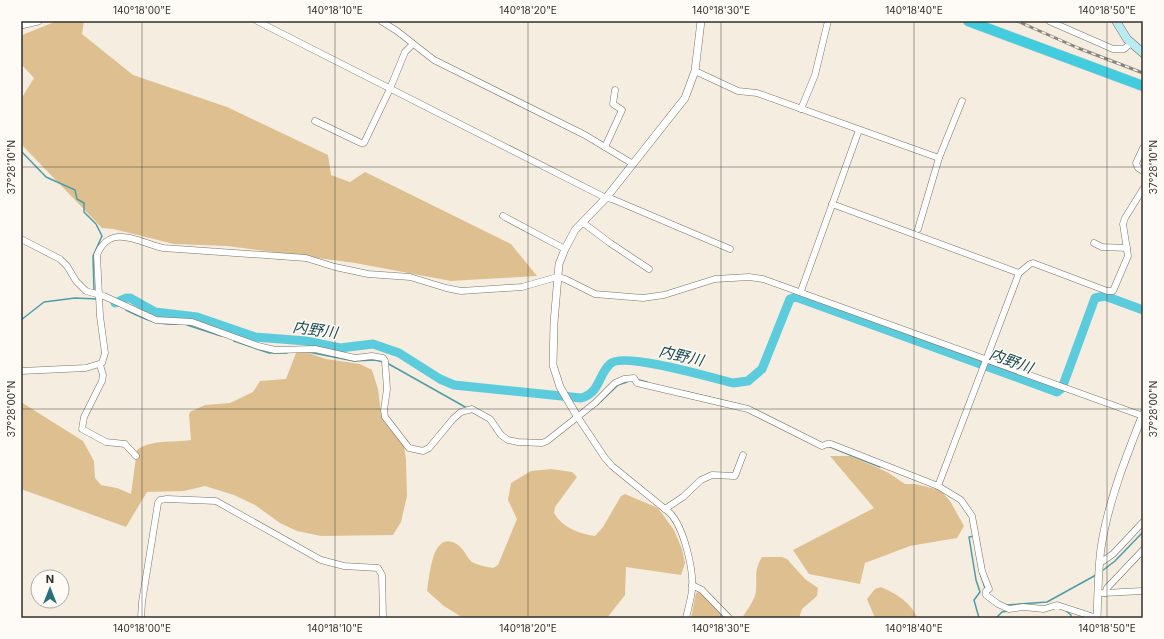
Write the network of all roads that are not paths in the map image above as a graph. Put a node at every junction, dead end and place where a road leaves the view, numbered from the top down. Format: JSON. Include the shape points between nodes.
{"nodes":[{"id":1,"x":38,"y":21,"type":"edge"},
{"id":2,"x":257,"y":21,"type":"edge"},
{"id":3,"x":381,"y":21,"type":"edge"},
{"id":4,"x":701,"y":21,"type":"edge"},
{"id":5,"x":828,"y":21,"type":"edge"},
{"id":6,"x":968,"y":21,"type":"edge"},
{"id":7,"x":1049,"y":21,"type":"edge"},
{"id":8,"x":1116,"y":21,"type":"edge"},
{"id":9,"x":21,"y":25,"type":"edge"},
{"id":10,"x":1131,"y":43,"type":"junction"},
{"id":11,"x":413,"y":44,"type":"junction"},
{"id":12,"x":1143,"y":53,"type":"edge"},
{"id":13,"x":695,"y":71,"type":"junction"},
{"id":14,"x":1143,"y":86,"type":"edge"},
{"id":15,"x":390,"y":88,"type":"junction"},
{"id":16,"x":615,"y":90,"type":"dead end"},
{"id":17,"x":962,"y":101,"type":"dead end"},
{"id":18,"x":801,"y":109,"type":"junction"},
{"id":19,"x":315,"y":120,"type":"dead end"},
{"id":20,"x":859,"y":130,"type":"junction"},
{"id":21,"x":606,"y":147,"type":"junction"},
{"id":22,"x":1143,"y":148,"type":"edge"},
{"id":23,"x":940,"y":158,"type":"junction"},
{"id":24,"x":633,"y":164,"type":"junction"},
{"id":25,"x":1143,"y":171,"type":"edge"},
{"id":26,"x":1143,"y":189,"type":"edge"},
{"id":27,"x":606,"y":198,"type":"junction"},
{"id":28,"x":832,"y":204,"type":"junction"},
{"id":29,"x":503,"y":216,"type":"dead end"},
{"id":30,"x":582,"y":222,"type":"junction"},
{"id":31,"x":918,"y":229,"type":"dead end"},
{"id":32,"x":21,"y":239,"type":"edge"},
{"id":33,"x":1094,"y":243,"type":"dead end"},
{"id":34,"x":1127,"y":248,"type":"junction"},
{"id":35,"x":565,"y":249,"type":"junction"},
{"id":36,"x":730,"y":249,"type":"dead end"},
{"id":37,"x":649,"y":269,"type":"dead end"},
{"id":38,"x":1019,"y":273,"type":"junction"},
{"id":39,"x":557,"y":277,"type":"junction"},
{"id":40,"x":801,"y":291,"type":"junction"},
{"id":41,"x":99,"y":294,"type":"junction"},
{"id":42,"x":985,"y":358,"type":"junction"},
{"id":43,"x":100,"y":365,"type":"junction"},
{"id":44,"x":21,"y":371,"type":"edge"},
{"id":45,"x":1143,"y":415,"type":"edge"},
{"id":46,"x":577,"y":416,"type":"junction"},
{"id":47,"x":743,"y":455,"type":"dead end"},
{"id":48,"x":136,"y":456,"type":"dead end"},
{"id":49,"x":938,"y":486,"type":"junction"},
{"id":50,"x":665,"y":509,"type":"junction"},
{"id":51,"x":1143,"y":522,"type":"edge"},
{"id":52,"x":1143,"y":550,"type":"edge"},
{"id":53,"x":1100,"y":563,"type":"junction"},
{"id":54,"x":692,"y":585,"type":"junction"},
{"id":55,"x":1143,"y":591,"type":"edge"},
{"id":56,"x":1102,"y":594,"type":"junction"},
{"id":57,"x":141,"y":618,"type":"edge"},
{"id":58,"x":383,"y":618,"type":"edge"},
{"id":59,"x":686,"y":618,"type":"edge"},
{"id":60,"x":729,"y":618,"type":"edge"},
{"id":61,"x":1097,"y":618,"type":"edge"}],
"edges":[{"from":1,"to":9,"type":"street"},
{"from":2,"to":15,"type":"street"},
{"from":3,"to":11,"type":"street"},
{"from":4,"to":13,"type":"street"},
{"from":5,"to":18,"type":"street","via":[[815,75]]},
{"from":6,"to":14,"type":"highway"},
{"from":7,"to":10,"type":"street","via":[[1113,49],[1124,49]]},
{"from":8,"to":10,"type":"main road"},
{"from":10,"to":12,"type":"main road"},
{"from":11,"to":15,"type":"street","via":[[405,52]]},
{"from":11,"to":21,"type":"street","via":[[434,60]]},
{"from":13,"to":18,"type":"street","via":[[738,91],[757,93]]},
{"from":13,"to":24,"type":"street","via":[[685,98]]},
{"from":15,"to":19,"type":"street","via":[[364,143]]},
{"from":15,"to":27,"type":"street"},
{"from":16,"to":21,"type":"street","via":[[613,104],[622,110]]},
{"from":17,"to":23,"type":"street"},
{"from":18,"to":20,"type":"street"},
{"from":20,"to":23,"type":"street"},
{"from":20,"to":28,"type":"street"},
{"from":21,"to":24,"type":"street"},
{"from":22,"to":25,"type":"street","via":[[1136,162],[1138,168]]},
{"from":23,"to":31,"type":"street"},
{"from":24,"to":27,"type":"street"},
{"from":26,"to":34,"type":"street","via":[[1123,224]]},
{"from":27,"to":30,"type":"street"},
{"from":27,"to":36,"type":"street"},
{"from":28,"to":38,"type":"street"},
{"from":28,"to":40,"type":"street"},
{"from":29,"to":35,"type":"street"},
{"from":30,"to":35,"type":"street"},
{"from":30,"to":37,"type":"street"},
{"from":32,"to":41,"type":"street","via":[[60,259],[86,291]]},
{"from":33,"to":34,"type":"street","via":[[1102,247]]},
{"from":34,"to":38,"type":"street","via":[[1128,256],[1116,288],[1112,292],[1033,264]]},
{"from":35,"to":39,"type":"street"},
{"from":38,"to":42,"type":"street"},
{"from":39,"to":40,"type":"street","via":[[594,294],[610,297],[656,297],[715,279],[749,277]]},
{"from":39,"to":41,"type":"street","via":[[522,287],[461,291],[410,277],[368,274],[306,258],[163,248],[142,240],[115,237],[99,252]]},
{"from":39,"to":46,"type":"street","via":[[553,365],[560,387]]},
{"from":40,"to":42,"type":"street"},
{"from":41,"to":43,"type":"street","via":[[105,353]]},
{"from":41,"to":46,"type":"street","via":[[156,320],[192,322],[269,348],[315,349],[355,358],[383,358],[387,389],[385,417],[409,448],[418,451],[429,448],[461,412],[472,409],[490,419],[504,438],[518,442],[547,441]]},
{"from":42,"to":45,"type":"street"},
{"from":42,"to":49,"type":"street"},
{"from":43,"to":44,"type":"street"},
{"from":43,"to":48,"type":"street","via":[[102,381],[84,417],[82,429],[106,442],[125,444]]},
{"from":45,"to":53,"type":"street","via":[[1111,504]]},
{"from":46,"to":49,"type":"street","via":[[615,383],[634,378],[637,383],[748,409],[822,446],[829,444]]},
{"from":46,"to":50,"type":"street","via":[[608,462]]},
{"from":47,"to":50,"type":"street","via":[[735,476],[712,476],[701,480]]},
{"from":49,"to":61,"type":"street","via":[[965,504],[972,516],[982,571],[989,588],[987,597],[1009,608],[1044,609],[1057,605]]},
{"from":50,"to":54,"type":"street","via":[[681,528],[688,553]]},
{"from":51,"to":53,"type":"street","via":[[1113,554]]},
{"from":52,"to":56,"type":"street"},
{"from":53,"to":56,"type":"street"},
{"from":54,"to":59,"type":"street"},
{"from":54,"to":60,"type":"street","via":[[702,590]]},
{"from":55,"to":56,"type":"street"},
{"from":56,"to":61,"type":"street"},
{"from":57,"to":58,"type":"street","via":[[158,503],[167,499],[216,501],[321,560],[344,566],[378,568],[382,575]]}]}
